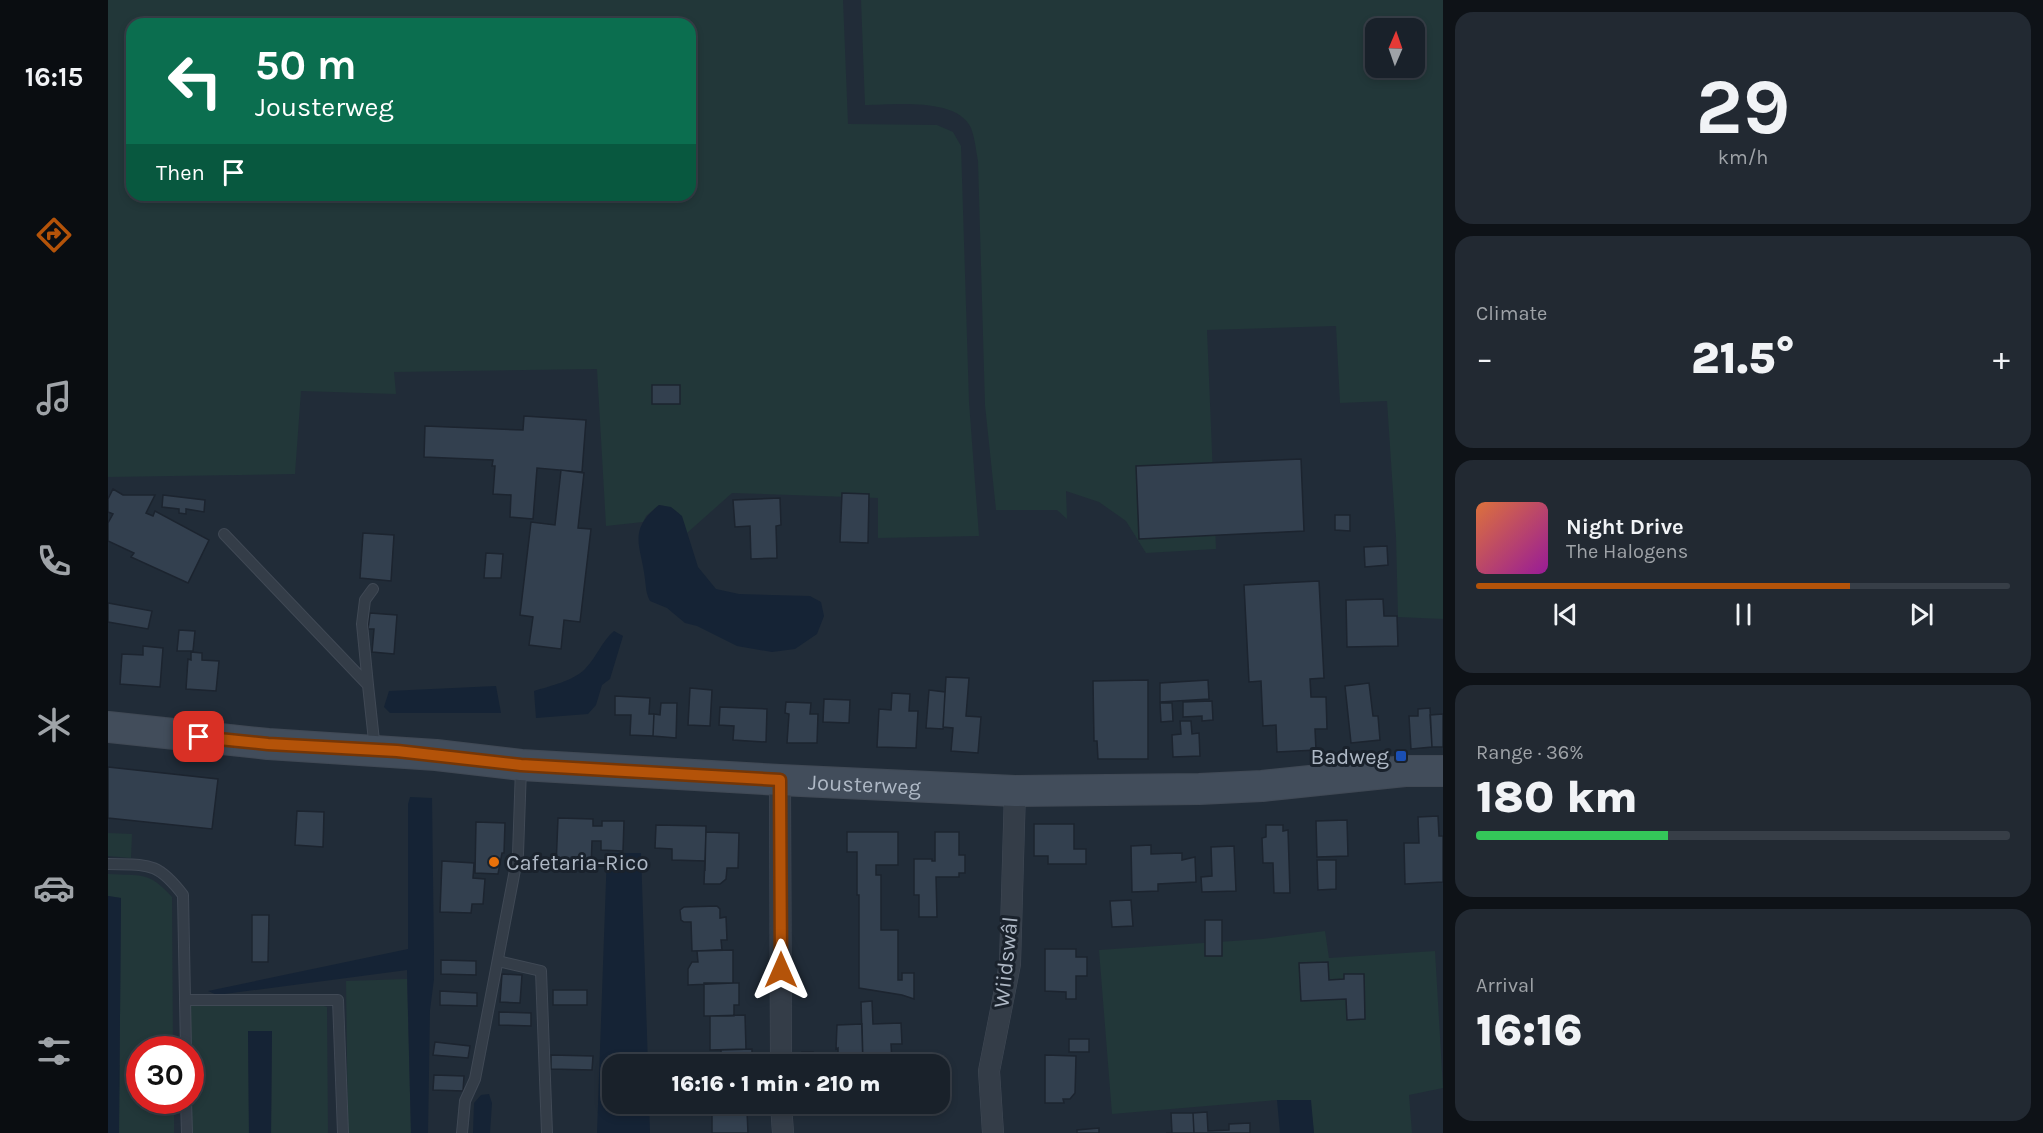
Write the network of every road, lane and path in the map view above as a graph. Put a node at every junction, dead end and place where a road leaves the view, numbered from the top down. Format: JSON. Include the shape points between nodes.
{"nodes":[{"id":1,"x":224,"y":534,"type":"dead end"},
{"id":2,"x":373,"y":589,"type":"dead end"},
{"id":3,"x":368,"y":685,"type":"junction"},
{"id":4,"x":108,"y":727,"type":"edge"},
{"id":5,"x":375,"y":750,"type":"junction"},
{"id":6,"x":521,"y":765,"type":"junction"},
{"id":7,"x":1443,"y":771,"type":"edge"},
{"id":8,"x":780,"y":780,"type":"junction"},
{"id":9,"x":1015,"y":791,"type":"junction"},
{"id":10,"x":108,"y":864,"type":"edge"},
{"id":11,"x":498,"y":961,"type":"junction"},
{"id":12,"x":185,"y":1000,"type":"junction"},
{"id":13,"x":186,"y":1036,"type":"edge"},
{"id":14,"x":781,"y":1054,"type":"edge"},
{"id":15,"x":186,"y":1114,"type":"edge"},
{"id":16,"x":782,"y":1114,"type":"edge"},
{"id":17,"x":187,"y":1133,"type":"edge"},
{"id":18,"x":343,"y":1133,"type":"edge"},
{"id":19,"x":462,"y":1133,"type":"edge"},
{"id":20,"x":547,"y":1133,"type":"edge"},
{"id":21,"x":783,"y":1133,"type":"edge"},
{"id":22,"x":993,"y":1133,"type":"edge"}],
"edges":[{"from":1,"to":3,"type":"lane"},
{"from":2,"to":3,"type":"lane","via":[[365,600],[362,624]]},
{"from":3,"to":5,"type":"lane"},
{"from":4,"to":5,"type":"street","name":"Jousterweg","via":[[268,744]]},
{"from":5,"to":6,"type":"street","name":"Jousterweg"},
{"from":6,"to":8,"type":"street","name":"Jousterweg"},
{"from":6,"to":11,"type":"lane","via":[[518,854]]},
{"from":7,"to":9,"type":"street","name":"Jousterweg","via":[[1209,789]]},
{"from":8,"to":9,"type":"street","name":"Jousterweg"},
{"from":8,"to":14,"type":"street"},
{"from":9,"to":22,"type":"street","name":"Wiidswâl","via":[[1010,964],[989,1071]]},
{"from":10,"to":12,"type":"lane","via":[[150,865],[171,878],[183,895]]},
{"from":11,"to":19,"type":"lane","via":[[475,1079],[465,1101]]},
{"from":11,"to":20,"type":"lane","via":[[541,971]]},
{"from":12,"to":13,"type":"lane"},
{"from":12,"to":18,"type":"lane","via":[[338,1000]]},
{"from":15,"to":17,"type":"lane"},
{"from":16,"to":21,"type":"street"}]}
